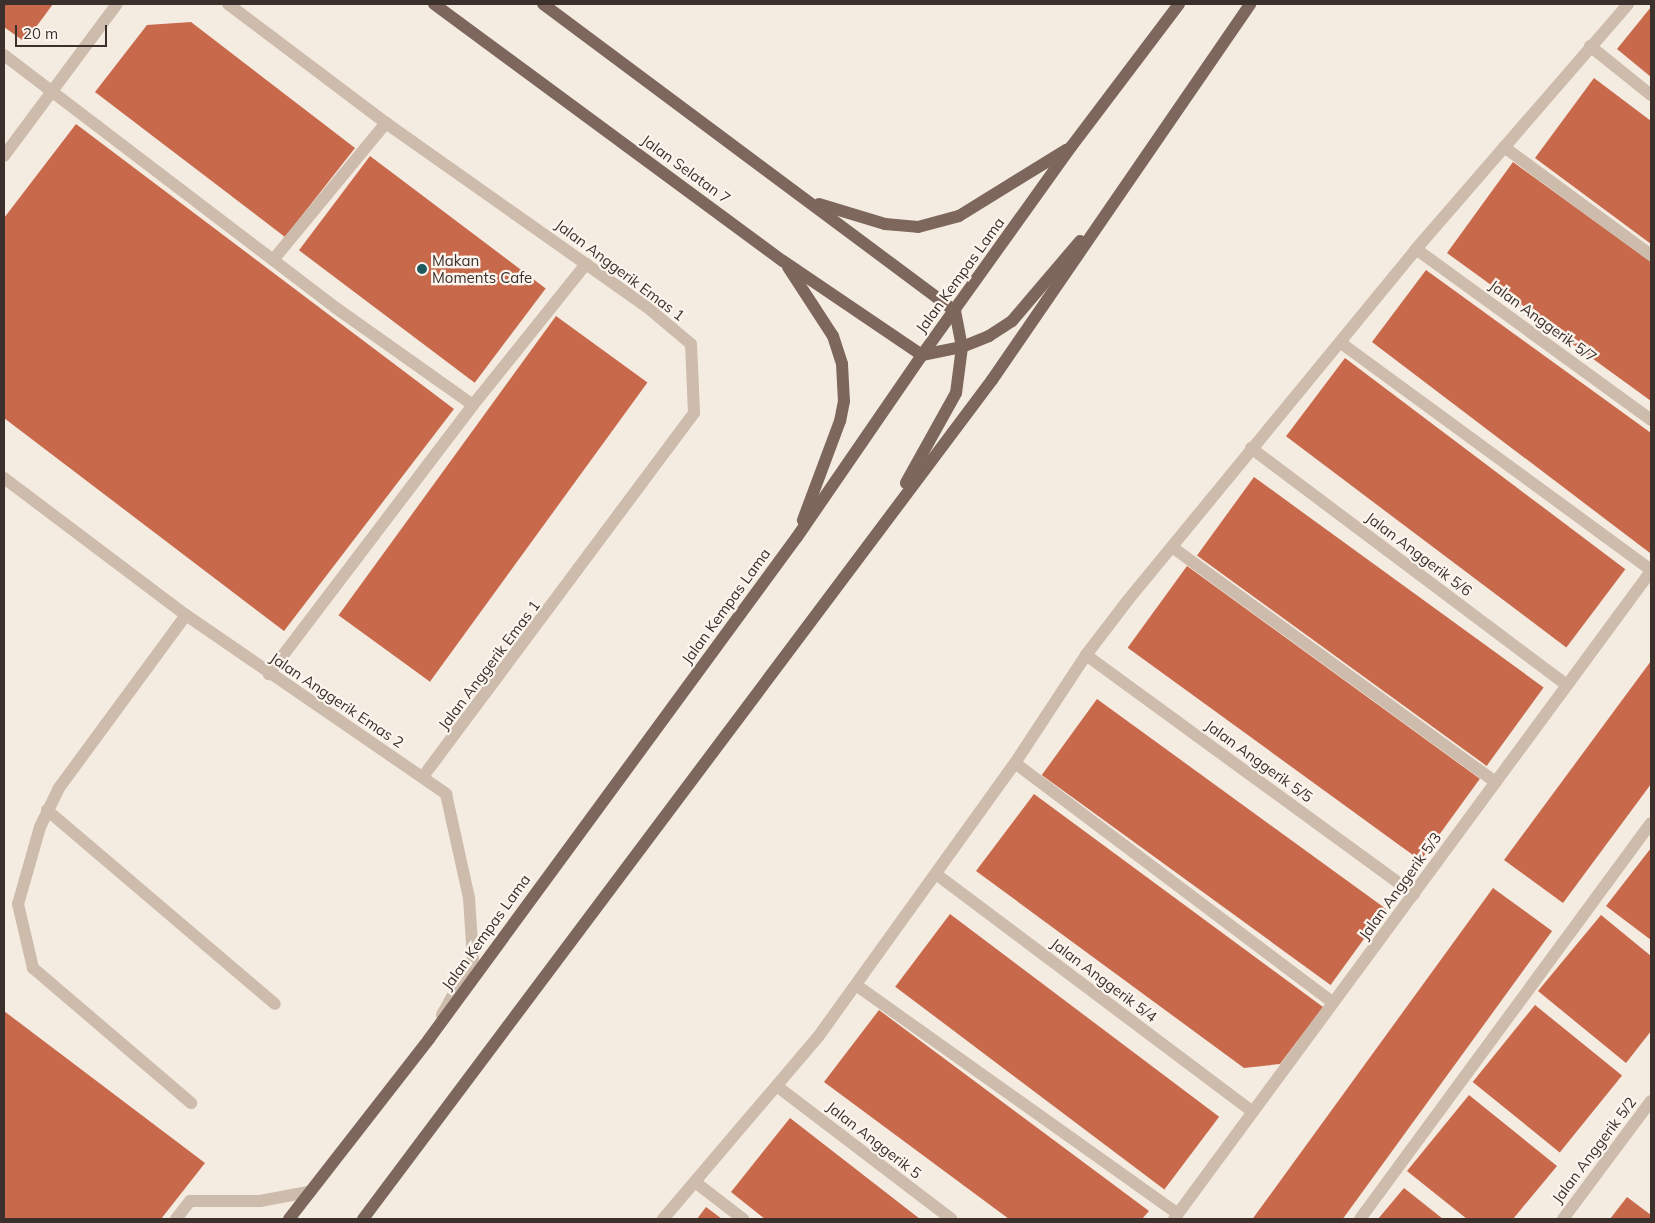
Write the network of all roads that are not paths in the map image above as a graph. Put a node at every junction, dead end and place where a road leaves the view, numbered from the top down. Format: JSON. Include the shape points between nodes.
{"nodes":[{"id":1,"x":117,"y":4,"type":"edge"},
{"id":2,"x":228,"y":4,"type":"edge"},
{"id":3,"x":434,"y":4,"type":"edge"},
{"id":4,"x":542,"y":4,"type":"edge"},
{"id":5,"x":1179,"y":4,"type":"edge"},
{"id":6,"x":1250,"y":4,"type":"edge"},
{"id":7,"x":1628,"y":4,"type":"edge"},
{"id":8,"x":1590,"y":46,"type":"junction"},
{"id":9,"x":4,"y":54,"type":"edge"},
{"id":10,"x":52,"y":91,"type":"junction"},
{"id":11,"x":1651,"y":95,"type":"edge"},
{"id":12,"x":386,"y":122,"type":"junction"},
{"id":13,"x":1071,"y":147,"type":"junction"},
{"id":14,"x":1504,"y":147,"type":"junction"},
{"id":15,"x":4,"y":156,"type":"edge"},
{"id":16,"x":1123,"y":192,"type":"junction"},
{"id":17,"x":805,"y":199,"type":"junction"},
{"id":18,"x":1416,"y":249,"type":"junction"},
{"id":19,"x":1651,"y":255,"type":"edge"},
{"id":20,"x":273,"y":260,"type":"junction"},
{"id":21,"x":783,"y":261,"type":"junction"},
{"id":22,"x":586,"y":264,"type":"junction"},
{"id":23,"x":955,"y":311,"type":"junction"},
{"id":24,"x":1340,"y":343,"type":"junction"},
{"id":25,"x":962,"y":347,"type":"junction"},
{"id":26,"x":922,"y":355,"type":"junction"},
{"id":27,"x":473,"y":405,"type":"junction"},
{"id":28,"x":1651,"y":420,"type":"edge"},
{"id":29,"x":1251,"y":448,"type":"junction"},
{"id":30,"x":4,"y":478,"type":"edge"},
{"id":31,"x":797,"y":537,"type":"junction"},
{"id":32,"x":870,"y":544,"type":"junction"},
{"id":33,"x":1172,"y":548,"type":"junction"},
{"id":34,"x":1651,"y":571,"type":"edge"},
{"id":35,"x":186,"y":615,"type":"junction"},
{"id":36,"x":1086,"y":655,"type":"junction"},
{"id":37,"x":269,"y":674,"type":"junction"},
{"id":38,"x":1567,"y":685,"type":"junction"},
{"id":39,"x":1015,"y":763,"type":"junction"},
{"id":40,"x":423,"y":778,"type":"junction"},
{"id":41,"x":1496,"y":782,"type":"junction"},
{"id":42,"x":47,"y":810,"type":"junction"},
{"id":43,"x":1651,"y":824,"type":"edge"},
{"id":44,"x":936,"y":874,"type":"junction"},
{"id":45,"x":1414,"y":894,"type":"junction"},
{"id":46,"x":856,"y":986,"type":"junction"},
{"id":47,"x":1333,"y":1003,"type":"junction"},
{"id":48,"x":275,"y":1004,"type":"dead end"},
{"id":49,"x":429,"y":1038,"type":"junction"},
{"id":50,"x":778,"y":1087,"type":"junction"},
{"id":51,"x":1651,"y":1101,"type":"edge"},
{"id":52,"x":191,"y":1103,"type":"dead end"},
{"id":53,"x":1253,"y":1112,"type":"junction"},
{"id":54,"x":695,"y":1182,"type":"junction"},
{"id":55,"x":308,"y":1192,"type":"junction"},
{"id":56,"x":1176,"y":1217,"type":"edge"},
{"id":57,"x":176,"y":1219,"type":"edge"},
{"id":58,"x":289,"y":1219,"type":"edge"},
{"id":59,"x":363,"y":1219,"type":"edge"},
{"id":60,"x":663,"y":1219,"type":"edge"},
{"id":61,"x":743,"y":1219,"type":"edge"},
{"id":62,"x":951,"y":1219,"type":"edge"},
{"id":63,"x":1360,"y":1219,"type":"edge"},
{"id":64,"x":1563,"y":1219,"type":"edge"}],
"edges":[{"from":1,"to":10,"type":"street"},
{"from":2,"to":12,"type":"street","name":"Jalan Anggerik Emas 1"},
{"from":3,"to":21,"type":"main road","name":"Jalan Selatan 7"},
{"from":4,"to":17,"type":"main road"},
{"from":5,"to":13,"type":"main road","name":"Jalan Kempas Lama"},
{"from":6,"to":16,"type":"main road"},
{"from":7,"to":8,"type":"street"},
{"from":8,"to":11,"type":"street"},
{"from":8,"to":14,"type":"street"},
{"from":9,"to":10,"type":"street"},
{"from":10,"to":15,"type":"street"},
{"from":10,"to":20,"type":"street"},
{"from":12,"to":20,"type":"street"},
{"from":12,"to":22,"type":"street","name":"Jalan Anggerik Emas 1"},
{"from":13,"to":17,"type":"main road","via":[[959,216],[918,226],[885,224],[853,217]]},
{"from":13,"to":23,"type":"main road","name":"Jalan Kempas Lama"},
{"from":14,"to":18,"type":"street"},
{"from":14,"to":19,"type":"street"},
{"from":16,"to":25,"type":"main road","via":[[1012,321],[989,336]]},
{"from":16,"to":32,"type":"main road","via":[[992,380]]},
{"from":17,"to":23,"type":"main road"},
{"from":18,"to":24,"type":"street"},
{"from":18,"to":28,"type":"street","name":"Jalan Anggerik 5/7"},
{"from":20,"to":27,"type":"street"},
{"from":21,"to":26,"type":"main road","name":"Jalan Selatan 7"},
{"from":21,"to":31,"type":"main road","via":[[833,336],[842,364],[844,401],[840,421]]},
{"from":22,"to":27,"type":"street"},
{"from":22,"to":40,"type":"street","name":"Jalan Anggerik Emas 1","via":[[648,307],[691,344],[694,413],[560,598]]},
{"from":23,"to":25,"type":"main road"},
{"from":23,"to":26,"type":"main road","name":"Jalan Kempas Lama"},
{"from":24,"to":29,"type":"street"},
{"from":24,"to":34,"type":"street"},
{"from":25,"to":26,"type":"main road"},
{"from":25,"to":32,"type":"main road","via":[[956,393]]},
{"from":26,"to":31,"type":"main road","name":"Jalan Kempas Lama"},
{"from":27,"to":37,"type":"street"},
{"from":29,"to":33,"type":"street"},
{"from":29,"to":38,"type":"street","name":"Jalan Anggerik 5/6"},
{"from":30,"to":35,"type":"street","name":"Jalan Anggerik Emas 2"},
{"from":31,"to":49,"type":"main road","name":"Jalan Kempas Lama"},
{"from":32,"to":59,"type":"main road"},
{"from":33,"to":36,"type":"street"},
{"from":33,"to":41,"type":"street"},
{"from":34,"to":38,"type":"street","name":"Jalan Anggerik 5/3"},
{"from":35,"to":37,"type":"street","name":"Jalan Anggerik Emas 2"},
{"from":35,"to":42,"type":"street","via":[[59,788]]},
{"from":36,"to":39,"type":"street"},
{"from":36,"to":45,"type":"street","name":"Jalan Anggerik 5/5"},
{"from":37,"to":40,"type":"street","name":"Jalan Anggerik Emas 2"},
{"from":38,"to":41,"type":"street","name":"Jalan Anggerik 5/3"},
{"from":39,"to":44,"type":"street"},
{"from":39,"to":47,"type":"street"},
{"from":40,"to":49,"type":"street","name":"Jalan Anggerik Emas 2","via":[[446,794],[470,898],[473,959]]},
{"from":41,"to":45,"type":"street","name":"Jalan Anggerik 5/3"},
{"from":42,"to":48,"type":"street"},
{"from":42,"to":52,"type":"street","via":[[18,904],[33,968]]},
{"from":43,"to":63,"type":"street"},
{"from":44,"to":46,"type":"street"},
{"from":44,"to":53,"type":"street","name":"Jalan Anggerik 5/4"},
{"from":45,"to":47,"type":"street","name":"Jalan Anggerik 5/3"},
{"from":46,"to":50,"type":"street"},
{"from":46,"to":56,"type":"street"},
{"from":47,"to":53,"type":"street","name":"Jalan Anggerik 5/3"},
{"from":49,"to":55,"type":"main road","name":"Jalan Kempas Lama"},
{"from":50,"to":54,"type":"street"},
{"from":50,"to":62,"type":"street","name":"Jalan Anggerik 5"},
{"from":51,"to":64,"type":"street","name":"Jalan Anggerik 5/2"},
{"from":53,"to":56,"type":"street","name":"Jalan Anggerik 5/3"},
{"from":54,"to":60,"type":"street"},
{"from":54,"to":61,"type":"street"},
{"from":55,"to":57,"type":"street","via":[[260,1201],[190,1201]]},
{"from":55,"to":58,"type":"main road","name":"Jalan Kempas Lama"}]}
